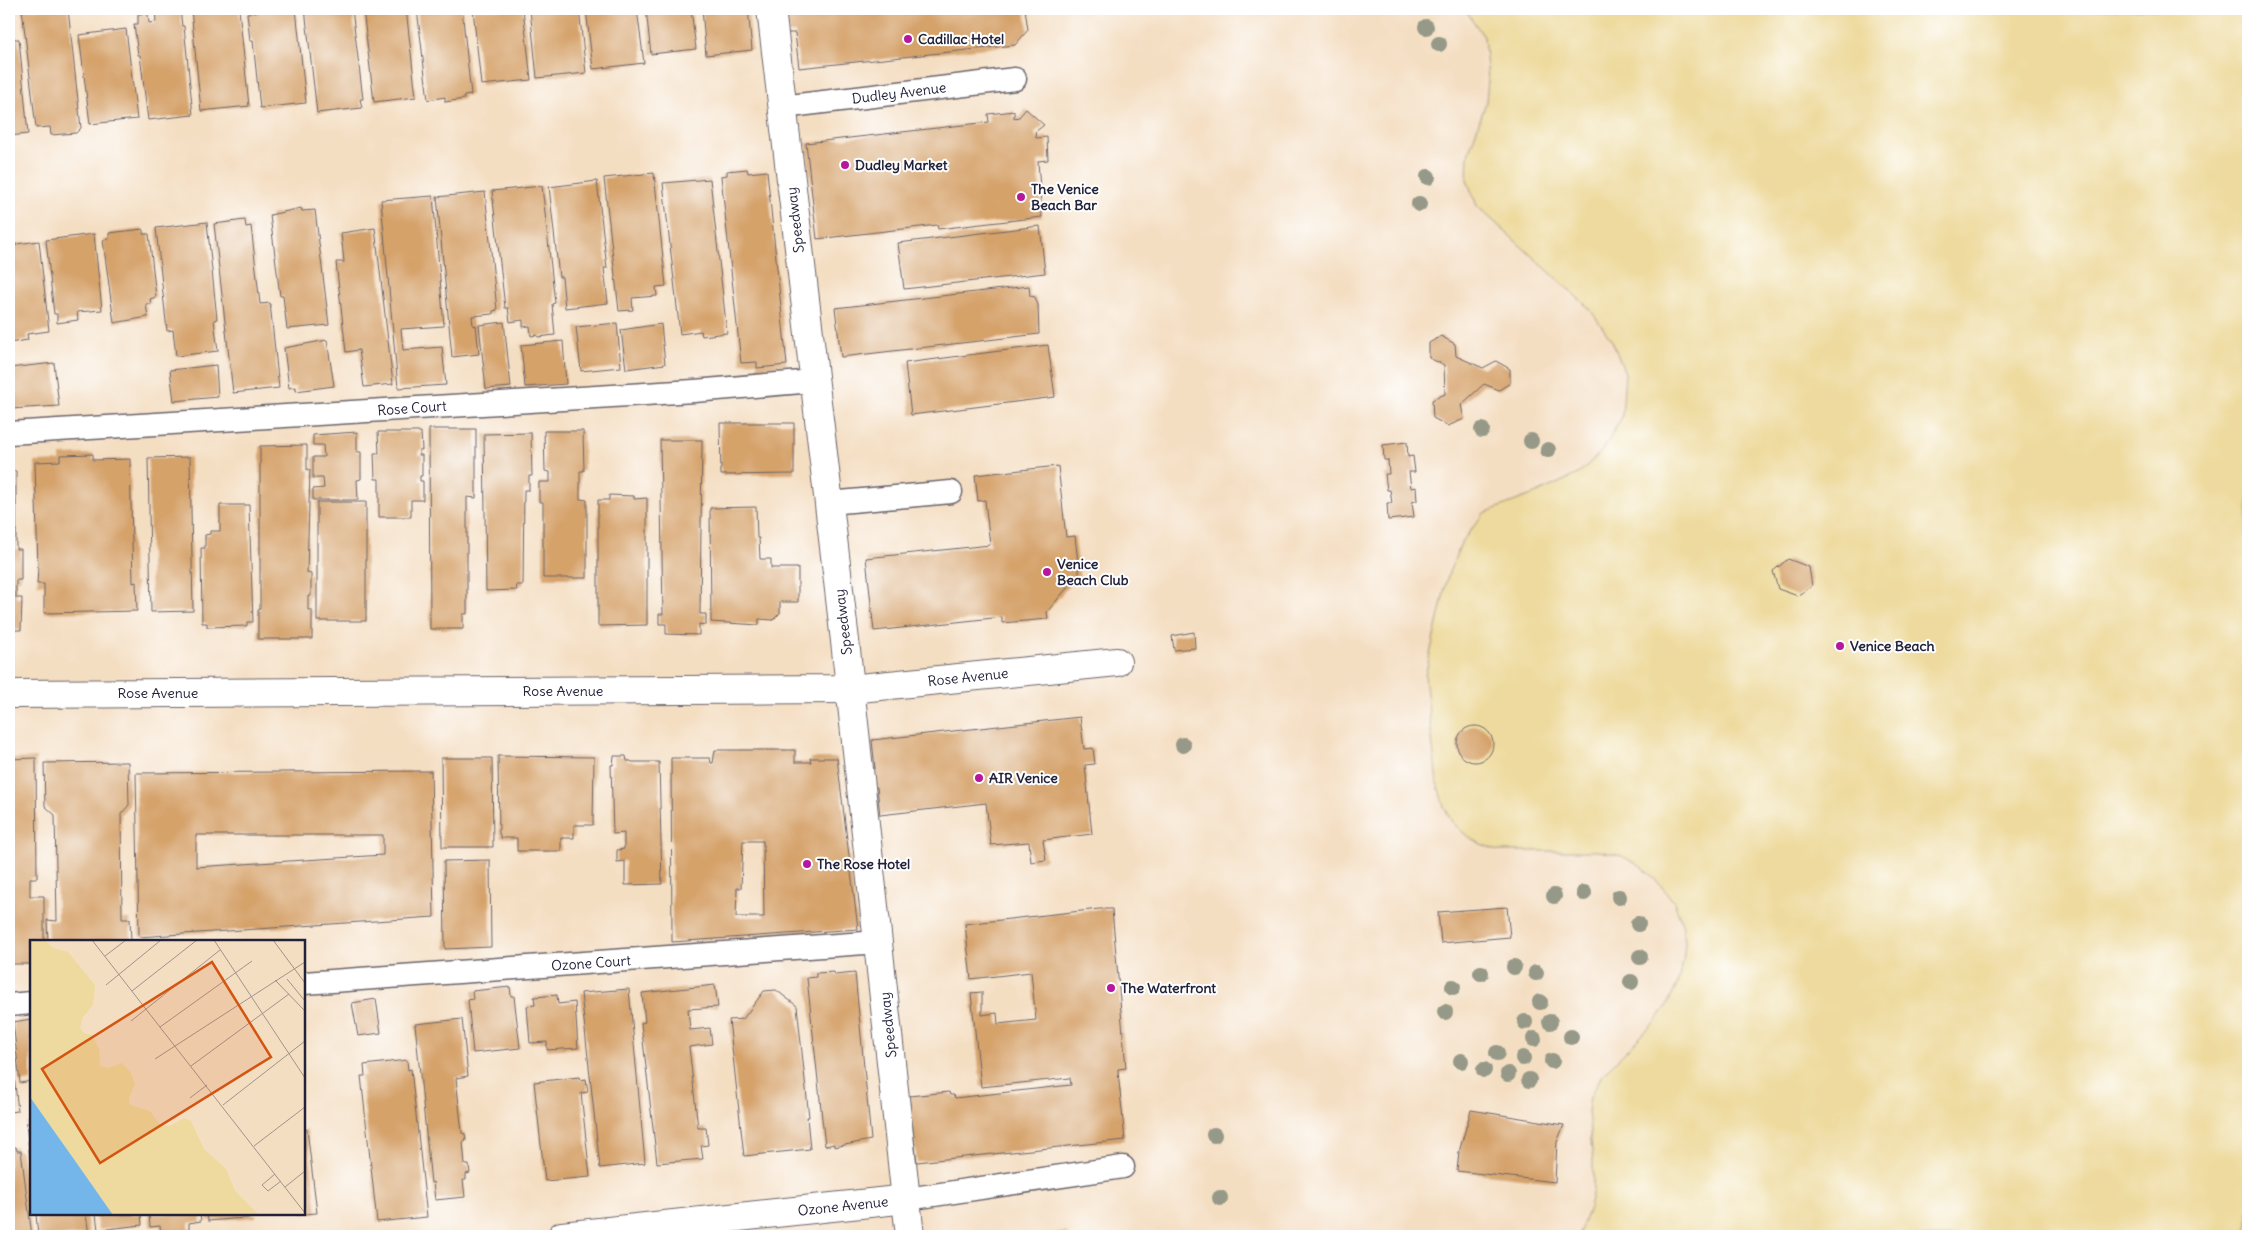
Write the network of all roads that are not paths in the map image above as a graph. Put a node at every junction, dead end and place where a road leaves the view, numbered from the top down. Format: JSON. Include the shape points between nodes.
{"nodes":[{"id":1,"x":771,"y":9,"type":"edge"},
{"id":2,"x":1015,"y":80,"type":"dead end"},
{"id":3,"x":782,"y":107,"type":"junction"},
{"id":4,"x":814,"y":381,"type":"junction"},
{"id":5,"x":9,"y":433,"type":"edge"},
{"id":6,"x":951,"y":492,"type":"dead end"},
{"id":7,"x":829,"y":503,"type":"junction"},
{"id":8,"x":1117,"y":662,"type":"dead end"},
{"id":9,"x":850,"y":689,"type":"junction"},
{"id":10,"x":9,"y":694,"type":"edge"},
{"id":11,"x":879,"y":942,"type":"junction"},
{"id":12,"x":305,"y":983,"type":"edge"},
{"id":13,"x":30,"y":1003,"type":"edge"},
{"id":14,"x":9,"y":1005,"type":"edge"},
{"id":15,"x":1123,"y":1167,"type":"dead end"},
{"id":16,"x":907,"y":1199,"type":"junction"},
{"id":17,"x":562,"y":1236,"type":"edge"},
{"id":18,"x":910,"y":1236,"type":"edge"}],
"edges":[{"from":1,"to":3,"type":"street","name":"Speedway"},
{"from":2,"to":3,"type":"lane","name":"Dudley Avenue"},
{"from":3,"to":4,"type":"street","name":"Speedway"},
{"from":4,"to":5,"type":"lane","name":"Rose Court"},
{"from":4,"to":7,"type":"street","name":"Speedway"},
{"from":6,"to":7,"type":"lane"},
{"from":7,"to":9,"type":"street","name":"Speedway"},
{"from":8,"to":9,"type":"street","name":"Rose Avenue"},
{"from":9,"to":10,"type":"street","name":"Rose Avenue"},
{"from":9,"to":11,"type":"street","name":"Speedway"},
{"from":11,"to":12,"type":"lane","name":"Ozone Court"},
{"from":11,"to":16,"type":"street","name":"Speedway"},
{"from":13,"to":14,"type":"lane"},
{"from":15,"to":16,"type":"lane","name":"Ozone Avenue"},
{"from":16,"to":17,"type":"street","name":"Ozone Avenue"},
{"from":16,"to":18,"type":"street","name":"Speedway"}]}
